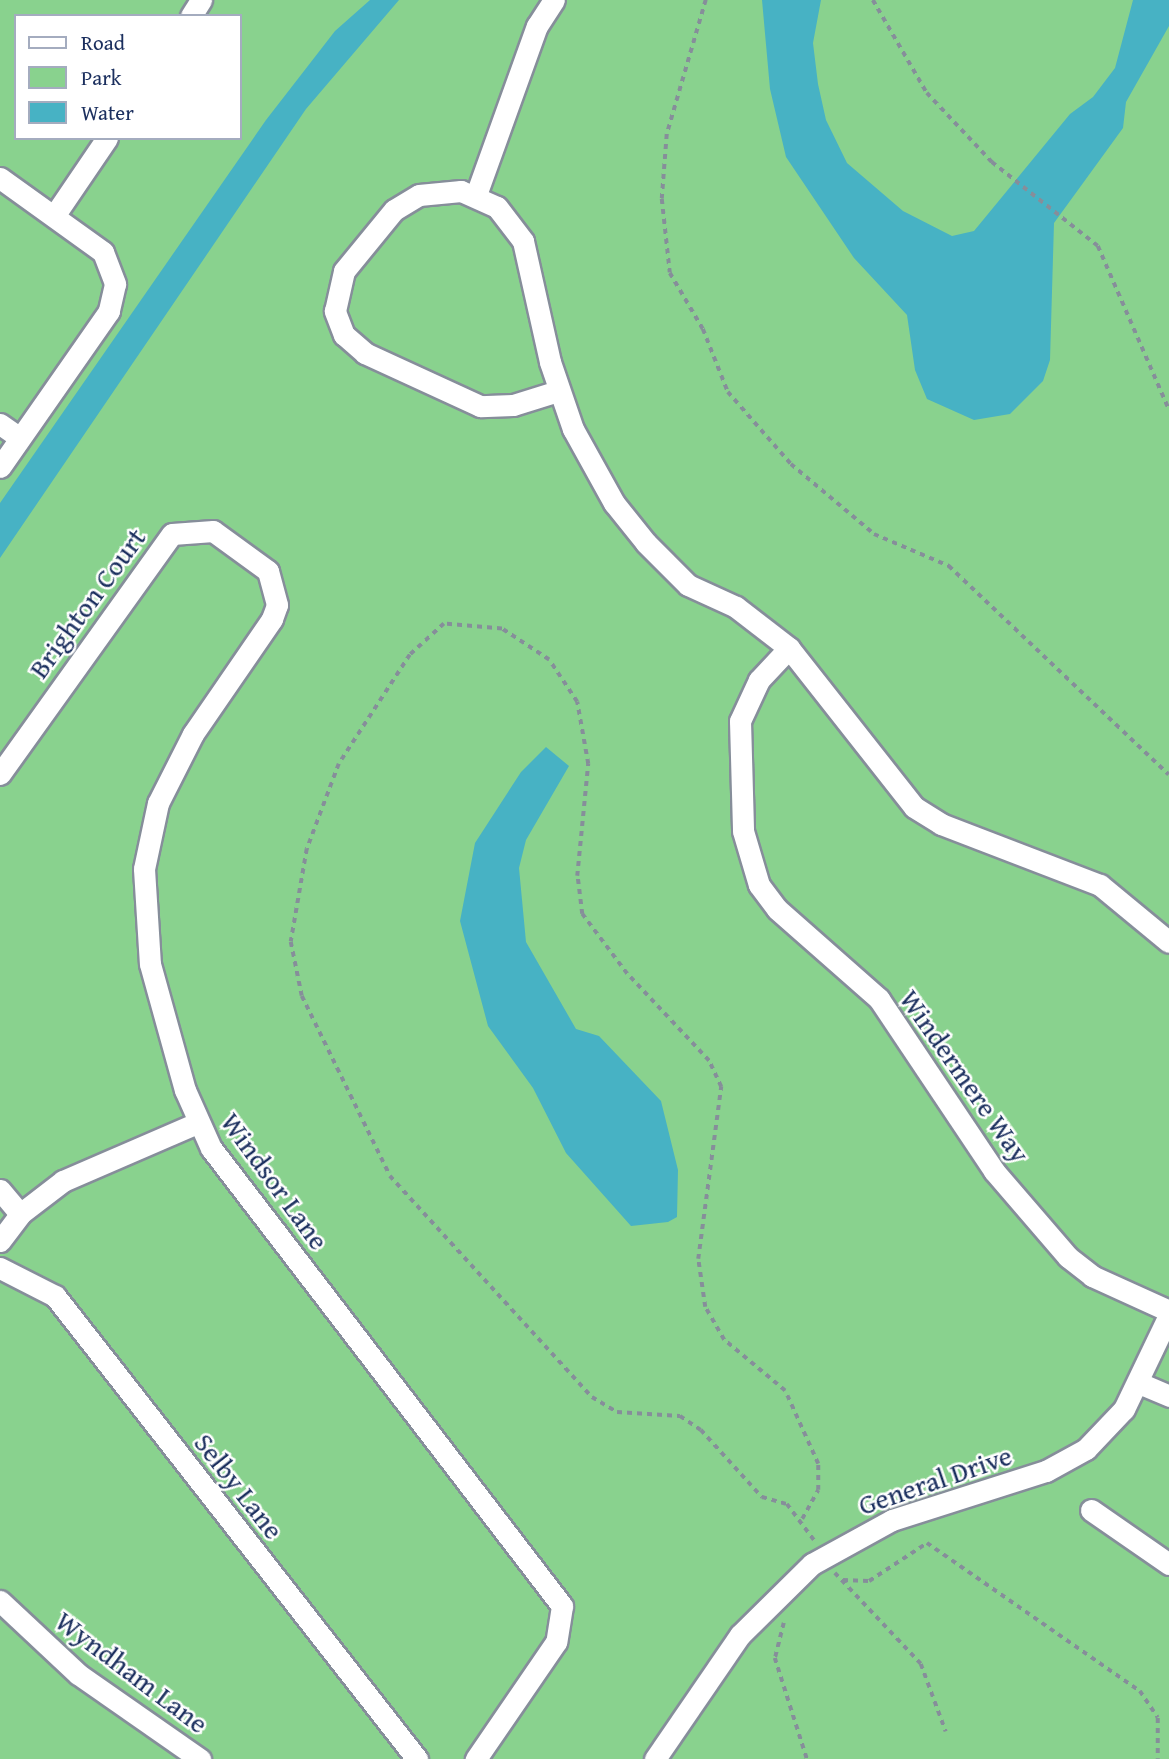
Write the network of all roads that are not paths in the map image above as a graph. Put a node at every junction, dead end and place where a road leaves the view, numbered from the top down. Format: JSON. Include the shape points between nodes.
{"nodes":[{"id":1,"x":554,"y":0,"type":"edge"},
{"id":2,"x":106,"y":140,"type":"edge"},
{"id":3,"x":0,"y":178,"type":"edge"},
{"id":4,"x":475,"y":195,"type":"junction"},
{"id":5,"x":54,"y":216,"type":"junction"},
{"id":6,"x":558,"y":391,"type":"junction"},
{"id":7,"x":0,"y":424,"type":"edge"},
{"id":8,"x":20,"y":438,"type":"junction"},
{"id":9,"x":0,"y":467,"type":"edge"},
{"id":10,"x":172,"y":534,"type":"joint"},
{"id":11,"x":789,"y":648,"type":"junction"},
{"id":12,"x":0,"y":774,"type":"edge"},
{"id":13,"x":1169,"y":942,"type":"edge"},
{"id":14,"x":197,"y":1123,"type":"junction"},
{"id":15,"x":0,"y":1190,"type":"edge"},
{"id":16,"x":20,"y":1214,"type":"junction"},
{"id":17,"x":0,"y":1241,"type":"edge"},
{"id":18,"x":0,"y":1268,"type":"edge"},
{"id":19,"x":1169,"y":1313,"type":"edge"},
{"id":20,"x":1139,"y":1382,"type":"junction"},
{"id":21,"x":1169,"y":1396,"type":"edge"},
{"id":22,"x":1091,"y":1510,"type":"dead end"},
{"id":23,"x":1169,"y":1564,"type":"edge"},
{"id":24,"x":0,"y":1601,"type":"edge"},
{"id":25,"x":200,"y":1759,"type":"edge"},
{"id":26,"x":417,"y":1759,"type":"edge"},
{"id":27,"x":476,"y":1759,"type":"edge"},
{"id":28,"x":655,"y":1759,"type":"edge"}],
"edges":[{"from":1,"to":4,"type":"street","via":[[537,26]]},
{"from":2,"to":5,"type":"street"},
{"from":3,"to":5,"type":"street"},
{"from":4,"to":6,"type":"street","via":[[508,216],[523,241]]},
{"from":4,"to":6,"type":"street","via":[[426,193],[385,220],[338,283],[335,311],[344,335],[365,353],[464,402],[513,405]]},
{"from":5,"to":8,"type":"street","via":[[103,252],[113,271],[114,298]]},
{"from":6,"to":11,"type":"street","via":[[596,474],[646,543],[688,585],[736,607]]},
{"from":7,"to":8,"type":"street"},
{"from":8,"to":9,"type":"street"},
{"from":10,"to":12,"type":"street","name":"Brighton Court"},
{"from":10,"to":14,"type":"street","name":"Windsor Lane","via":[[200,527],[247,554],[268,571],[276,605],[172,769],[148,842],[142,896],[150,964]]},
{"from":11,"to":13,"type":"street","via":[[914,807],[941,824],[1100,885]]},
{"from":11,"to":19,"type":"street","name":"Windermere Way","via":[[759,680],[740,721],[743,831],[759,885],[777,909],[879,999],[994,1171],[1068,1257],[1091,1276]]},
{"from":14,"to":16,"type":"street","via":[[63,1181]]},
{"from":14,"to":27,"type":"street","name":"Windsor Lane","via":[[556,1593],[563,1620],[556,1642]]},
{"from":15,"to":16,"type":"street"},
{"from":16,"to":17,"type":"street"},
{"from":18,"to":26,"type":"street","name":"Selby Lane","via":[[55,1296]]},
{"from":19,"to":20,"type":"street","name":"General Drive"},
{"from":20,"to":21,"type":"street"},
{"from":20,"to":28,"type":"street","name":"General Drive","via":[[1107,1430],[1059,1465],[892,1520],[753,1620]]},
{"from":22,"to":23,"type":"street"},
{"from":24,"to":25,"type":"street","name":"Wyndham Lane","via":[[78,1674]]}]}
